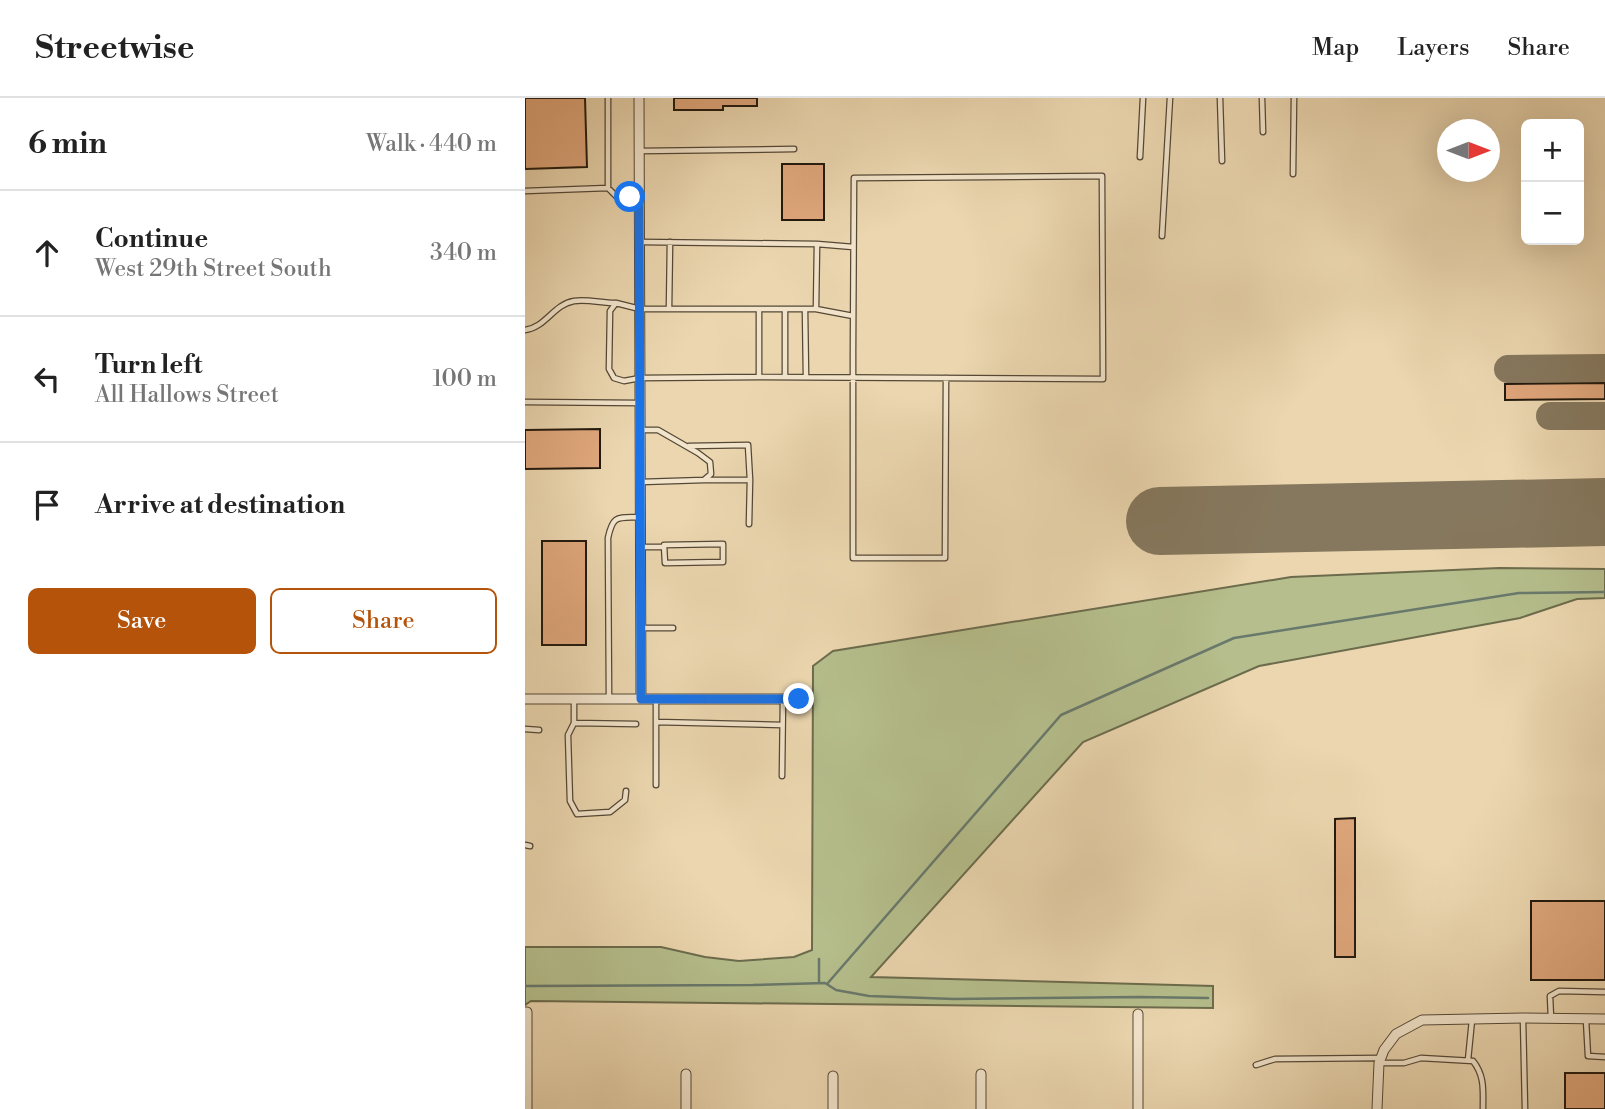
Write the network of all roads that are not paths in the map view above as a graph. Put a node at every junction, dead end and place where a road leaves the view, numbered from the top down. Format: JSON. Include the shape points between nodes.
{"nodes":[{"id":1,"x":608,"y":98,"type":"edge"},
{"id":2,"x":639,"y":98,"type":"edge"},
{"id":3,"x":1143,"y":98,"type":"edge"},
{"id":4,"x":1170,"y":98,"type":"edge"},
{"id":5,"x":1220,"y":98,"type":"edge"},
{"id":6,"x":1262,"y":98,"type":"edge"},
{"id":7,"x":1294,"y":98,"type":"edge"},
{"id":8,"x":1263,"y":132,"type":"dead end"},
{"id":9,"x":794,"y":149,"type":"dead end"},
{"id":10,"x":639,"y":151,"type":"junction"},
{"id":11,"x":1140,"y":157,"type":"dead end"},
{"id":12,"x":1222,"y":162,"type":"dead end"},
{"id":13,"x":1293,"y":174,"type":"dead end"},
{"id":14,"x":608,"y":188,"type":"junction"},
{"id":15,"x":525,"y":191,"type":"edge"},
{"id":16,"x":639,"y":197,"type":"junction"},
{"id":17,"x":1162,"y":236,"type":"dead end"},
{"id":18,"x":640,"y":242,"type":"junction"},
{"id":19,"x":670,"y":242,"type":"junction"},
{"id":20,"x":817,"y":244,"type":"junction"},
{"id":21,"x":853,"y":247,"type":"junction"},
{"id":22,"x":616,"y":303,"type":"junction"},
{"id":23,"x":640,"y":309,"type":"junction"},
{"id":24,"x":669,"y":309,"type":"junction"},
{"id":25,"x":759,"y":309,"type":"junction"},
{"id":26,"x":785,"y":309,"type":"junction"},
{"id":27,"x":805,"y":309,"type":"junction"},
{"id":28,"x":816,"y":309,"type":"junction"},
{"id":29,"x":853,"y":316,"type":"junction"},
{"id":30,"x":525,"y":330,"type":"edge"},
{"id":31,"x":759,"y":377,"type":"junction"},
{"id":32,"x":785,"y":377,"type":"junction"},
{"id":33,"x":806,"y":377,"type":"junction"},
{"id":34,"x":853,"y":377,"type":"junction"},
{"id":35,"x":640,"y":378,"type":"junction"},
{"id":36,"x":946,"y":378,"type":"junction"},
{"id":37,"x":525,"y":402,"type":"edge"},
{"id":38,"x":640,"y":403,"type":"junction"},
{"id":39,"x":640,"y":430,"type":"junction"},
{"id":40,"x":686,"y":446,"type":"junction"},
{"id":41,"x":704,"y":480,"type":"junction"},
{"id":42,"x":750,"y":480,"type":"junction"},
{"id":43,"x":640,"y":482,"type":"junction"},
{"id":44,"x":641,"y":517,"type":"junction"},
{"id":45,"x":749,"y":524,"type":"dead end"},
{"id":46,"x":641,"y":547,"type":"junction"},
{"id":47,"x":664,"y":547,"type":"junction"},
{"id":48,"x":641,"y":628,"type":"junction"},
{"id":49,"x":673,"y":628,"type":"dead end"},
{"id":50,"x":525,"y":699,"type":"edge"},
{"id":51,"x":574,"y":699,"type":"junction"},
{"id":52,"x":609,"y":699,"type":"junction"},
{"id":53,"x":641,"y":699,"type":"junction"},
{"id":54,"x":656,"y":699,"type":"junction"},
{"id":55,"x":783,"y":699,"type":"junction"},
{"id":56,"x":799,"y":699,"type":"dead end"},
{"id":57,"x":656,"y":722,"type":"junction"},
{"id":58,"x":574,"y":723,"type":"junction"},
{"id":59,"x":636,"y":724,"type":"dead end"},
{"id":60,"x":782,"y":725,"type":"junction"},
{"id":61,"x":525,"y":729,"type":"edge"},
{"id":62,"x":539,"y":730,"type":"dead end"},
{"id":63,"x":782,"y":776,"type":"dead end"},
{"id":64,"x":656,"y":785,"type":"dead end"},
{"id":65,"x":626,"y":791,"type":"dead end"},
{"id":66,"x":1605,"y":992,"type":"edge"},
{"id":67,"x":526,"y":1012,"type":"edge"},
{"id":68,"x":1138,"y":1014,"type":"dead end"},
{"id":69,"x":1523,"y":1018,"type":"junction"},
{"id":70,"x":1551,"y":1018,"type":"junction"},
{"id":71,"x":1472,"y":1019,"type":"junction"},
{"id":72,"x":1586,"y":1019,"type":"junction"},
{"id":73,"x":1605,"y":1019,"type":"edge"},
{"id":74,"x":1605,"y":1057,"type":"edge"},
{"id":75,"x":1380,"y":1060,"type":"junction"},
{"id":76,"x":1468,"y":1060,"type":"junction"},
{"id":77,"x":1256,"y":1065,"type":"dead end"},
{"id":78,"x":686,"y":1074,"type":"dead end"},
{"id":79,"x":981,"y":1074,"type":"dead end"},
{"id":80,"x":834,"y":1076,"type":"dead end"},
{"id":81,"x":527,"y":1109,"type":"edge"},
{"id":82,"x":686,"y":1109,"type":"edge"},
{"id":83,"x":834,"y":1109,"type":"edge"},
{"id":84,"x":981,"y":1109,"type":"edge"},
{"id":85,"x":1138,"y":1109,"type":"edge"},
{"id":86,"x":1377,"y":1109,"type":"edge"},
{"id":87,"x":1483,"y":1109,"type":"edge"},
{"id":88,"x":1525,"y":1109,"type":"edge"}],
"edges":[{"from":1,"to":14,"type":"lane"},
{"from":2,"to":10,"type":"street"},
{"from":3,"to":11,"type":"lane"},
{"from":4,"to":17,"type":"lane"},
{"from":5,"to":12,"type":"lane"},
{"from":6,"to":8,"type":"lane"},
{"from":7,"to":13,"type":"lane"},
{"from":9,"to":10,"type":"lane"},
{"from":10,"to":16,"type":"street"},
{"from":14,"to":15,"type":"lane"},
{"from":14,"to":16,"type":"lane","via":[[617,197]]},
{"from":16,"to":18,"type":"street"},
{"from":18,"to":19,"type":"lane"},
{"from":18,"to":23,"type":"street"},
{"from":19,"to":20,"type":"lane"},
{"from":19,"to":24,"type":"lane"},
{"from":20,"to":21,"type":"lane"},
{"from":20,"to":28,"type":"lane"},
{"from":21,"to":29,"type":"lane"},
{"from":21,"to":36,"type":"lane","via":[[854,178],[1102,176],[1103,379]]},
{"from":22,"to":23,"type":"lane"},
{"from":22,"to":30,"type":"lane","via":[[573,301]]},
{"from":22,"to":35,"type":"lane","via":[[610,311],[609,369],[614,379]]},
{"from":23,"to":24,"type":"lane"},
{"from":23,"to":35,"type":"street"},
{"from":24,"to":25,"type":"lane"},
{"from":25,"to":26,"type":"lane"},
{"from":25,"to":31,"type":"lane"},
{"from":26,"to":27,"type":"lane"},
{"from":26,"to":32,"type":"lane"},
{"from":27,"to":28,"type":"lane"},
{"from":27,"to":33,"type":"lane"},
{"from":28,"to":29,"type":"lane"},
{"from":29,"to":34,"type":"lane"},
{"from":31,"to":32,"type":"lane"},
{"from":31,"to":35,"type":"lane"},
{"from":32,"to":33,"type":"lane"},
{"from":33,"to":34,"type":"lane"},
{"from":34,"to":36,"type":"lane"},
{"from":34,"to":36,"type":"lane","via":[[853,558],[945,558]]},
{"from":35,"to":38,"type":"street"},
{"from":37,"to":38,"type":"lane"},
{"from":38,"to":39,"type":"street"},
{"from":39,"to":40,"type":"lane","via":[[658,430]]},
{"from":39,"to":43,"type":"street"},
{"from":40,"to":41,"type":"lane","via":[[709,462],[711,474]]},
{"from":40,"to":42,"type":"lane","via":[[748,446]]},
{"from":41,"to":42,"type":"lane"},
{"from":41,"to":43,"type":"lane"},
{"from":42,"to":45,"type":"lane"},
{"from":43,"to":44,"type":"street"},
{"from":44,"to":46,"type":"street"},
{"from":44,"to":52,"type":"lane","via":[[616,518],[608,538]]},
{"from":46,"to":47,"type":"lane"},
{"from":46,"to":48,"type":"street"},
{"from":47,"to":47,"type":"lane","via":[[665,563],[723,562],[723,544]]},
{"from":48,"to":49,"type":"lane"},
{"from":48,"to":53,"type":"street"},
{"from":50,"to":51,"type":"street"},
{"from":51,"to":52,"type":"street"},
{"from":51,"to":58,"type":"lane"},
{"from":52,"to":53,"type":"street"},
{"from":53,"to":54,"type":"street"},
{"from":54,"to":55,"type":"street"},
{"from":54,"to":57,"type":"lane"},
{"from":55,"to":56,"type":"street"},
{"from":55,"to":60,"type":"lane"},
{"from":57,"to":60,"type":"lane"},
{"from":57,"to":64,"type":"lane"},
{"from":58,"to":59,"type":"lane"},
{"from":58,"to":65,"type":"lane","via":[[568,735],[570,801],[577,814],[610,812],[625,800]]},
{"from":60,"to":63,"type":"lane"},
{"from":61,"to":62,"type":"lane"},
{"from":66,"to":70,"type":"lane","via":[[1559,991],[1550,996]]},
{"from":67,"to":81,"type":"street"},
{"from":68,"to":85,"type":"street"},
{"from":69,"to":70,"type":"street"},
{"from":69,"to":71,"type":"street"},
{"from":69,"to":88,"type":"lane"},
{"from":70,"to":72,"type":"street"},
{"from":71,"to":75,"type":"street","via":[[1422,1020],[1392,1038]]},
{"from":71,"to":76,"type":"lane"},
{"from":72,"to":73,"type":"street"},
{"from":72,"to":74,"type":"lane","via":[[1588,1056]]},
{"from":75,"to":76,"type":"lane"},
{"from":75,"to":77,"type":"lane","via":[[1275,1059]]},
{"from":75,"to":86,"type":"street"},
{"from":76,"to":87,"type":"lane","via":[[1483,1079]]},
{"from":78,"to":82,"type":"street"},
{"from":79,"to":84,"type":"street"},
{"from":80,"to":83,"type":"street"}]}
